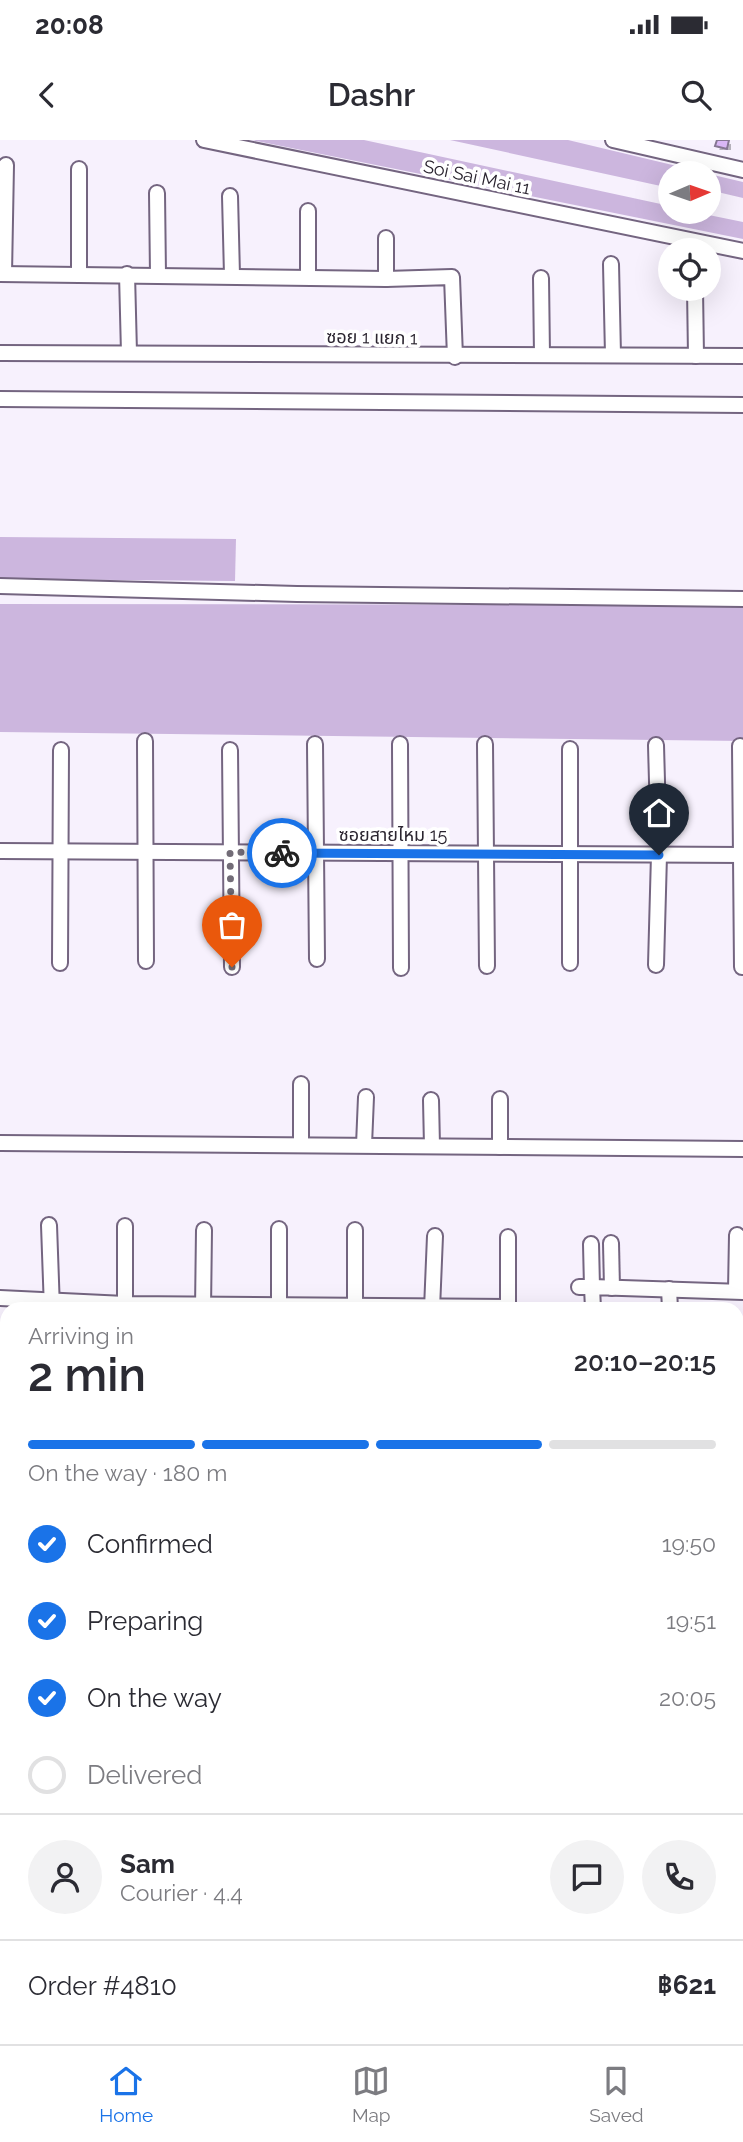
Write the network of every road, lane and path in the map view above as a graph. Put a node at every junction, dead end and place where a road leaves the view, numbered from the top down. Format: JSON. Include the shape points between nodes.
{"nodes":[{"id":1,"x":204,"y":140,"type":"edge"},
{"id":2,"x":614,"y":140,"type":"edge"},
{"id":3,"x":5,"y":165,"type":"dead end"},
{"id":4,"x":79,"y":169,"type":"dead end"},
{"id":5,"x":743,"y":170,"type":"edge"},
{"id":6,"x":157,"y":193,"type":"dead end"},
{"id":7,"x":230,"y":196,"type":"dead end"},
{"id":8,"x":308,"y":211,"type":"dead end"},
{"id":9,"x":386,"y":238,"type":"dead end"},
{"id":10,"x":743,"y":251,"type":"edge"},
{"id":11,"x":611,"y":264,"type":"dead end"},
{"id":12,"x":2,"y":274,"type":"edge"},
{"id":13,"x":79,"y":274,"type":"junction"},
{"id":14,"x":127,"y":274,"type":"junction"},
{"id":15,"x":158,"y":275,"type":"junction"},
{"id":16,"x":232,"y":275,"type":"junction"},
{"id":17,"x":308,"y":276,"type":"junction"},
{"id":18,"x":541,"y":278,"type":"dead end"},
{"id":19,"x":386,"y":279,"type":"junction"},
{"id":20,"x":695,"y":301,"type":"edge"},
{"id":21,"x":0,"y":353,"type":"edge"},
{"id":22,"x":129,"y":353,"type":"junction"},
{"id":23,"x":542,"y":355,"type":"junction"},
{"id":24,"x":613,"y":355,"type":"junction"},
{"id":25,"x":696,"y":356,"type":"junction"},
{"id":26,"x":743,"y":356,"type":"edge"},
{"id":27,"x":454,"y":357,"type":"junction"},
{"id":28,"x":0,"y":399,"type":"edge"},
{"id":29,"x":743,"y":405,"type":"edge"},
{"id":30,"x":0,"y":586,"type":"edge"},
{"id":31,"x":743,"y":599,"type":"edge"},
{"id":32,"x":145,"y":741,"type":"dead end"},
{"id":33,"x":315,"y":744,"type":"dead end"},
{"id":34,"x":400,"y":744,"type":"dead end"},
{"id":35,"x":485,"y":744,"type":"dead end"},
{"id":36,"x":656,"y":745,"type":"dead end"},
{"id":37,"x":740,"y":746,"type":"dead end"},
{"id":38,"x":570,"y":749,"type":"dead end"},
{"id":39,"x":61,"y":750,"type":"dead end"},
{"id":40,"x":230,"y":750,"type":"dead end"},
{"id":41,"x":0,"y":851,"type":"edge"},
{"id":42,"x":63,"y":851,"type":"junction"},
{"id":43,"x":147,"y":852,"type":"junction"},
{"id":44,"x":230,"y":852,"type":"junction"},
{"id":45,"x":316,"y":853,"type":"junction"},
{"id":46,"x":401,"y":853,"type":"junction"},
{"id":47,"x":486,"y":854,"type":"junction"},
{"id":48,"x":572,"y":854,"type":"junction"},
{"id":49,"x":659,"y":855,"type":"junction"},
{"id":50,"x":743,"y":855,"type":"edge"},
{"id":51,"x":317,"y":959,"type":"dead end"},
{"id":52,"x":146,"y":961,"type":"dead end"},
{"id":53,"x":60,"y":963,"type":"dead end"},
{"id":54,"x":570,"y":963,"type":"dead end"},
{"id":55,"x":656,"y":965,"type":"dead end"},
{"id":56,"x":487,"y":966,"type":"dead end"},
{"id":57,"x":232,"y":967,"type":"dead end"},
{"id":58,"x":743,"y":967,"type":"edge"},
{"id":59,"x":401,"y":968,"type":"dead end"},
{"id":60,"x":301,"y":1084,"type":"dead end"},
{"id":61,"x":366,"y":1097,"type":"dead end"},
{"id":62,"x":500,"y":1099,"type":"dead end"},
{"id":63,"x":431,"y":1101,"type":"dead end"},
{"id":64,"x":0,"y":1143,"type":"edge"},
{"id":65,"x":301,"y":1143,"type":"junction"},
{"id":66,"x":364,"y":1145,"type":"junction"},
{"id":67,"x":432,"y":1146,"type":"junction"},
{"id":68,"x":500,"y":1147,"type":"junction"},
{"id":69,"x":743,"y":1149,"type":"edge"},
{"id":70,"x":49,"y":1225,"type":"dead end"},
{"id":71,"x":125,"y":1226,"type":"dead end"},
{"id":72,"x":279,"y":1229,"type":"dead end"},
{"id":73,"x":204,"y":1230,"type":"dead end"},
{"id":74,"x":355,"y":1230,"type":"dead end"},
{"id":75,"x":737,"y":1235,"type":"dead end"},
{"id":76,"x":435,"y":1236,"type":"dead end"},
{"id":77,"x":508,"y":1237,"type":"dead end"},
{"id":78,"x":611,"y":1243,"type":"dead end"},
{"id":79,"x":591,"y":1244,"type":"dead end"},
{"id":80,"x":585,"y":1287,"type":"junction"},
{"id":81,"x":612,"y":1288,"type":"junction"},
{"id":82,"x":670,"y":1289,"type":"junction"},
{"id":83,"x":739,"y":1291,"type":"edge"},
{"id":84,"x":0,"y":1298,"type":"edge"},
{"id":85,"x":35,"y":1302,"type":"edge"},
{"id":86,"x":52,"y":1302,"type":"edge"},
{"id":87,"x":125,"y":1302,"type":"edge"},
{"id":88,"x":203,"y":1302,"type":"edge"},
{"id":89,"x":279,"y":1302,"type":"edge"},
{"id":90,"x":355,"y":1302,"type":"edge"},
{"id":91,"x":432,"y":1302,"type":"edge"},
{"id":92,"x":508,"y":1302,"type":"edge"},
{"id":93,"x":590,"y":1302,"type":"edge"},
{"id":94,"x":670,"y":1302,"type":"edge"}],
"edges":[{"from":1,"to":10,"type":"street","name":"Soi Sai Mai 11"},
{"from":2,"to":5,"type":"street"},
{"from":3,"to":12,"type":"street"},
{"from":4,"to":13,"type":"street"},
{"from":6,"to":15,"type":"street"},
{"from":7,"to":16,"type":"street"},
{"from":8,"to":17,"type":"street"},
{"from":9,"to":19,"type":"street"},
{"from":11,"to":24,"type":"street"},
{"from":12,"to":13,"type":"street"},
{"from":13,"to":14,"type":"street"},
{"from":14,"to":15,"type":"street"},
{"from":14,"to":22,"type":"street"},
{"from":15,"to":16,"type":"street"},
{"from":16,"to":17,"type":"street"},
{"from":17,"to":19,"type":"street"},
{"from":18,"to":23,"type":"street"},
{"from":19,"to":27,"type":"street","via":[[452,277]]},
{"from":20,"to":25,"type":"street"},
{"from":21,"to":22,"type":"street","name":"ซอย 1 แยก 1"},
{"from":22,"to":27,"type":"street","name":"ซอย 1 แยก 1"},
{"from":23,"to":24,"type":"street","name":"ซอย 1 แยก 1"},
{"from":23,"to":27,"type":"street","name":"ซอย 1 แยก 1"},
{"from":24,"to":25,"type":"street","name":"ซอย 1 แยก 1"},
{"from":25,"to":26,"type":"street","name":"ซอย 1 แยก 1"},
{"from":28,"to":29,"type":"street"},
{"from":30,"to":31,"type":"street"},
{"from":32,"to":43,"type":"street"},
{"from":33,"to":45,"type":"street"},
{"from":34,"to":46,"type":"street"},
{"from":35,"to":47,"type":"street"},
{"from":36,"to":49,"type":"street"},
{"from":37,"to":50,"type":"street"},
{"from":38,"to":48,"type":"street"},
{"from":39,"to":42,"type":"street"},
{"from":40,"to":44,"type":"street"},
{"from":41,"to":42,"type":"street","name":"ซอยสายไหม 15"},
{"from":42,"to":43,"type":"street","name":"ซอยสายไหม 15"},
{"from":42,"to":53,"type":"street"},
{"from":43,"to":44,"type":"street","name":"ซอยสายไหม 15"},
{"from":43,"to":52,"type":"street"},
{"from":44,"to":45,"type":"street","name":"ซอยสายไหม 15"},
{"from":44,"to":57,"type":"street"},
{"from":45,"to":46,"type":"street","name":"ซอยสายไหม 15"},
{"from":45,"to":51,"type":"street"},
{"from":46,"to":47,"type":"street","name":"ซอยสายไหม 15"},
{"from":46,"to":59,"type":"street"},
{"from":47,"to":48,"type":"street","name":"ซอยสายไหม 15"},
{"from":47,"to":56,"type":"street"},
{"from":48,"to":49,"type":"street","name":"ซอยสายไหม 15"},
{"from":48,"to":54,"type":"street"},
{"from":49,"to":50,"type":"street","name":"ซอยสายไหม 15"},
{"from":49,"to":55,"type":"street"},
{"from":50,"to":58,"type":"street"},
{"from":60,"to":65,"type":"street"},
{"from":61,"to":66,"type":"street"},
{"from":62,"to":68,"type":"street"},
{"from":63,"to":67,"type":"street"},
{"from":64,"to":65,"type":"street"},
{"from":65,"to":66,"type":"street"},
{"from":66,"to":67,"type":"street"},
{"from":67,"to":68,"type":"street"},
{"from":68,"to":69,"type":"street"},
{"from":70,"to":86,"type":"street"},
{"from":71,"to":87,"type":"street"},
{"from":72,"to":89,"type":"street"},
{"from":73,"to":88,"type":"street"},
{"from":74,"to":90,"type":"street"},
{"from":75,"to":83,"type":"street"},
{"from":76,"to":91,"type":"street"},
{"from":77,"to":92,"type":"street"},
{"from":78,"to":81,"type":"street"},
{"from":79,"to":80,"type":"street"},
{"from":80,"to":81,"type":"street"},
{"from":80,"to":93,"type":"street"},
{"from":81,"to":82,"type":"street"},
{"from":82,"to":83,"type":"street"},
{"from":82,"to":94,"type":"street"},
{"from":84,"to":85,"type":"street"}]}
